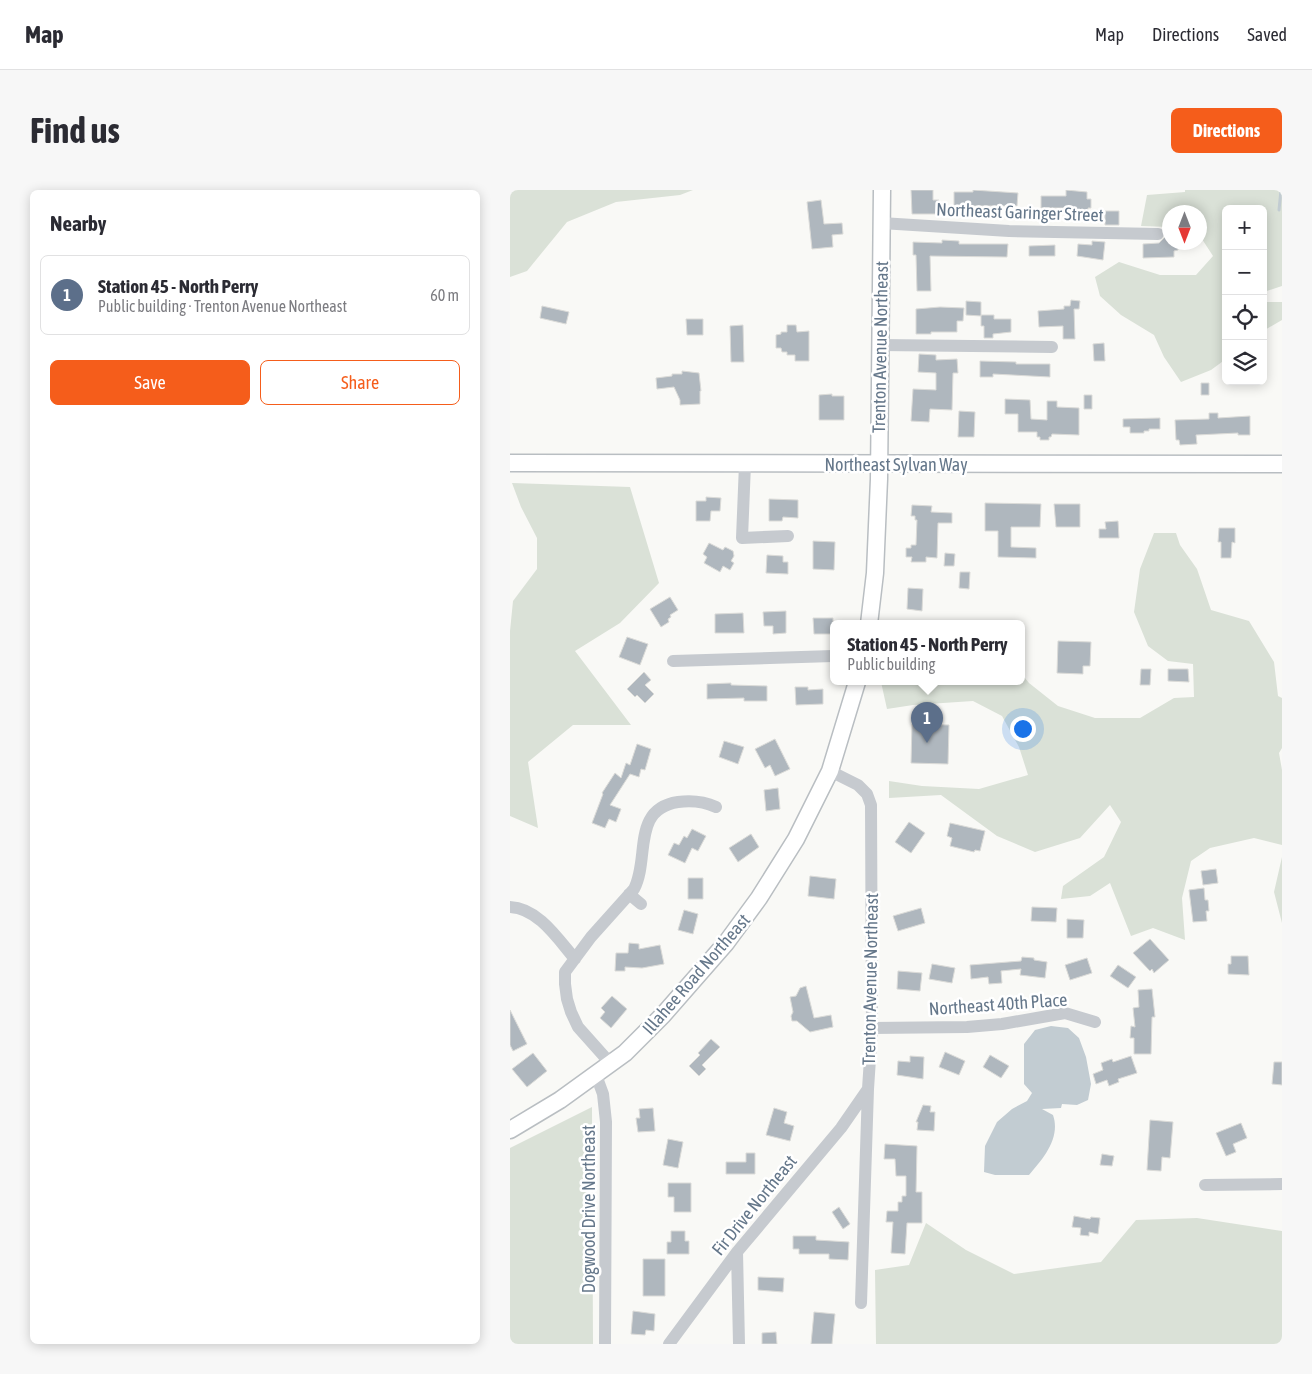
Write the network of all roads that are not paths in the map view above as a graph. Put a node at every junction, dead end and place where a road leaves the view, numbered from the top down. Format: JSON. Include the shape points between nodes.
{"nodes":[{"id":1,"x":882,"y":190,"type":"edge"},
{"id":2,"x":881,"y":223,"type":"junction"},
{"id":3,"x":1158,"y":234,"type":"dead end"},
{"id":4,"x":880,"y":345,"type":"junction"},
{"id":5,"x":1052,"y":347,"type":"dead end"},
{"id":6,"x":510,"y":463,"type":"edge"},
{"id":7,"x":745,"y":464,"type":"junction"},
{"id":8,"x":879,"y":464,"type":"junction"},
{"id":9,"x":1282,"y":464,"type":"edge"},
{"id":10,"x":788,"y":536,"type":"dead end"},
{"id":11,"x":869,"y":620,"type":"edge"},
{"id":12,"x":830,"y":656,"type":"edge"},
{"id":13,"x":673,"y":661,"type":"dead end"},
{"id":14,"x":856,"y":685,"type":"edge"},
{"id":15,"x":830,"y":770,"type":"junction"},
{"id":16,"x":716,"y":807,"type":"dead end"},
{"id":17,"x":629,"y":894,"type":"junction"},
{"id":18,"x":641,"y":904,"type":"dead end"},
{"id":19,"x":510,"y":907,"type":"edge"},
{"id":20,"x":575,"y":959,"type":"junction"},
{"id":21,"x":1095,"y":1022,"type":"dead end"},
{"id":22,"x":872,"y":1028,"type":"junction"},
{"id":23,"x":611,"y":1064,"type":"junction"},
{"id":24,"x":596,"y":1075,"type":"junction"},
{"id":25,"x":868,"y":1089,"type":"junction"},
{"id":26,"x":510,"y":1130,"type":"edge"},
{"id":27,"x":1282,"y":1184,"type":"edge"},
{"id":28,"x":1205,"y":1185,"type":"dead end"},
{"id":29,"x":736,"y":1252,"type":"junction"},
{"id":30,"x":861,"y":1303,"type":"dead end"},
{"id":31,"x":605,"y":1344,"type":"edge"},
{"id":32,"x":669,"y":1344,"type":"edge"},
{"id":33,"x":739,"y":1344,"type":"edge"}],
"edges":[{"from":1,"to":2,"type":"main road","name":"Trenton Avenue Northeast"},
{"from":2,"to":3,"type":"street","name":"Northeast Garinger Street","via":[[1009,231]]},
{"from":2,"to":4,"type":"main road","name":"Trenton Avenue Northeast"},
{"from":4,"to":5,"type":"street"},
{"from":4,"to":8,"type":"main road","name":"Trenton Avenue Northeast"},
{"from":6,"to":7,"type":"main road","name":"Northeast Sylvan Way"},
{"from":7,"to":8,"type":"main road","name":"Northeast Sylvan Way"},
{"from":7,"to":10,"type":"street","via":[[742,538]]},
{"from":8,"to":9,"type":"main road","name":"Northeast Sylvan Way"},
{"from":8,"to":11,"type":"main road","name":"Trenton Avenue Northeast","via":[[875,573]]},
{"from":12,"to":13,"type":"street"},
{"from":14,"to":15,"type":"main road"},
{"from":15,"to":22,"type":"street","name":"Trenton Avenue Northeast","via":[[858,785],[868,794],[871,805]]},
{"from":15,"to":23,"type":"main road","name":"Illahee Road Northeast","via":[[796,839],[743,921],[664,1015]]},
{"from":16,"to":17,"type":"street","via":[[703,801],[687,800],[670,803],[658,810],[643,834],[637,882]]},
{"from":17,"to":18,"type":"street"},
{"from":17,"to":20,"type":"street"},
{"from":19,"to":20,"type":"street","via":[[532,913]]},
{"from":20,"to":23,"type":"street","via":[[565,972],[571,1012],[578,1027]]},
{"from":21,"to":22,"type":"street","name":"Northeast 40th Place","via":[[1065,1013],[967,1027]]},
{"from":22,"to":25,"type":"street","name":"Trenton Avenue Northeast"},
{"from":23,"to":24,"type":"main road","name":"Illahee Road Northeast"},
{"from":24,"to":26,"type":"main road","name":"Illahee Road Northeast"},
{"from":24,"to":31,"type":"street","name":"Dogwood Drive Northeast","via":[[603,1094],[606,1122]]},
{"from":25,"to":29,"type":"street","name":"Fir Drive Northeast","via":[[841,1128]]},
{"from":25,"to":30,"type":"street","name":"Trenton Avenue Northeast"},
{"from":27,"to":28,"type":"street"},
{"from":29,"to":32,"type":"street","name":"Fir Drive Northeast"},
{"from":29,"to":33,"type":"street"}]}
